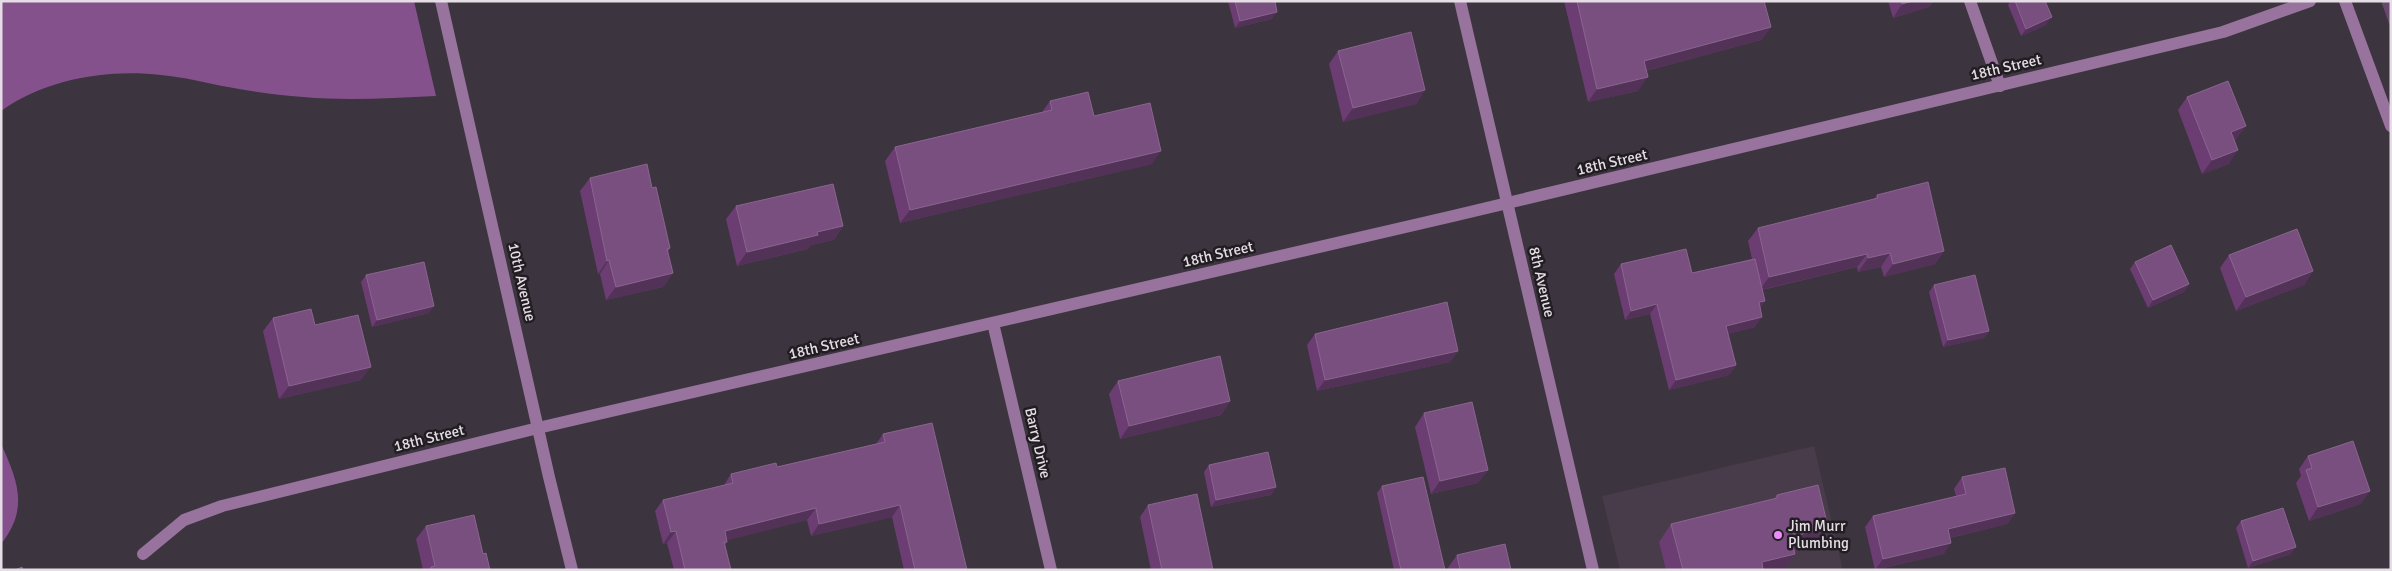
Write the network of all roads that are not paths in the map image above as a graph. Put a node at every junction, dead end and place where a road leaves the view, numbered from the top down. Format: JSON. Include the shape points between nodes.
{"nodes":[{"id":1,"x":441,"y":1,"type":"edge"},
{"id":2,"x":1460,"y":1,"type":"edge"},
{"id":3,"x":1970,"y":1,"type":"edge"},
{"id":4,"x":2310,"y":1,"type":"edge"},
{"id":5,"x":2345,"y":1,"type":"edge"},
{"id":6,"x":2000,"y":86,"type":"junction"},
{"id":7,"x":2391,"y":126,"type":"edge"},
{"id":8,"x":1508,"y":203,"type":"junction"},
{"id":9,"x":994,"y":323,"type":"junction"},
{"id":10,"x":538,"y":428,"type":"junction"},
{"id":11,"x":143,"y":554,"type":"dead end"},
{"id":12,"x":572,"y":570,"type":"edge"},
{"id":13,"x":1051,"y":570,"type":"edge"},
{"id":14,"x":1593,"y":570,"type":"edge"}],
"edges":[{"from":1,"to":10,"type":"street","name":"10th Avenue"},
{"from":2,"to":8,"type":"street","name":"8th Avenue"},
{"from":3,"to":6,"type":"street"},
{"from":4,"to":6,"type":"street","name":"18th Street","via":[[2223,32]]},
{"from":5,"to":7,"type":"street"},
{"from":6,"to":8,"type":"street","name":"18th Street"},
{"from":8,"to":9,"type":"street","name":"18th Street"},
{"from":8,"to":14,"type":"street","name":"8th Avenue"},
{"from":9,"to":10,"type":"street","name":"18th Street"},
{"from":9,"to":13,"type":"street","name":"Barry Drive"},
{"from":10,"to":11,"type":"street","name":"18th Street","via":[[207,510],[174,526]]},
{"from":10,"to":12,"type":"street","name":"10th Avenue"}]}
